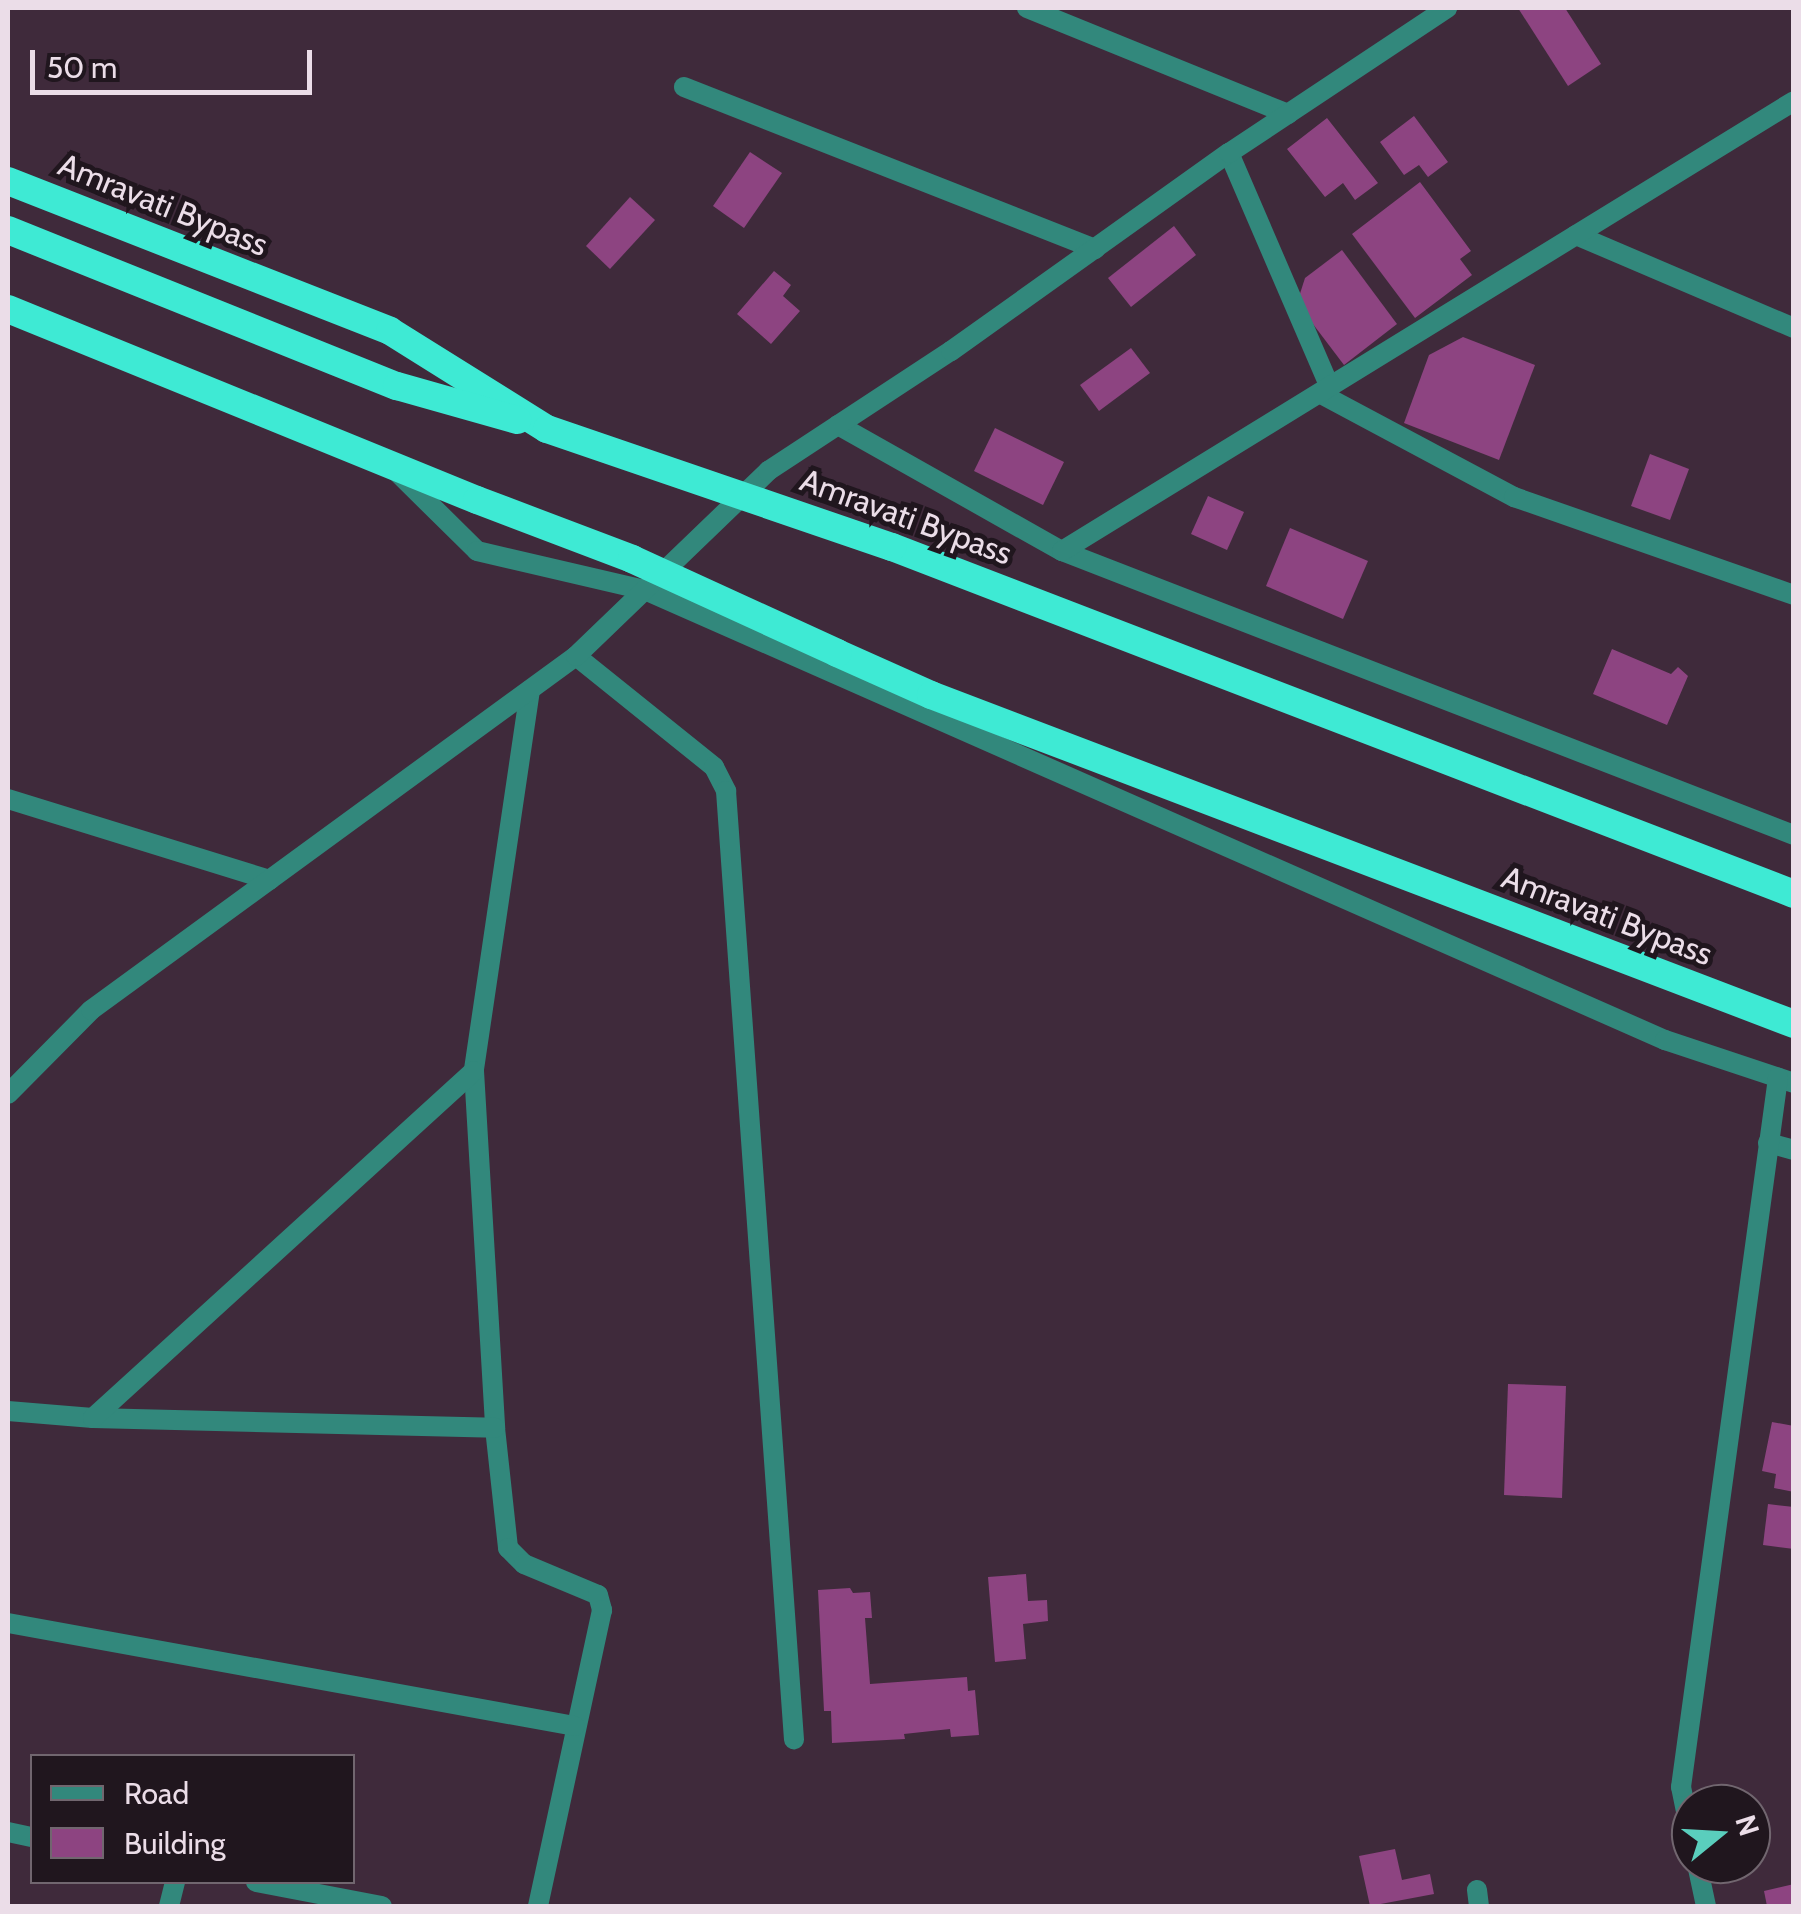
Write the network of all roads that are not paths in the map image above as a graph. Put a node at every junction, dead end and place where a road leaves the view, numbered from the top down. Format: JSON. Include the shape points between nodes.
{"nodes":[{"id":1,"x":1027,"y":8,"type":"edge"},
{"id":2,"x":1447,"y":8,"type":"edge"},
{"id":3,"x":684,"y":86,"type":"dead end"},
{"id":4,"x":1794,"y":101,"type":"edge"},
{"id":5,"x":1288,"y":114,"type":"junction"},
{"id":6,"x":1229,"y":153,"type":"junction"},
{"id":7,"x":8,"y":181,"type":"edge"},
{"id":8,"x":8,"y":230,"type":"edge"},
{"id":9,"x":1576,"y":235,"type":"junction"},
{"id":10,"x":1094,"y":248,"type":"junction"},
{"id":11,"x":8,"y":308,"type":"edge"},
{"id":12,"x":1794,"y":328,"type":"edge"},
{"id":13,"x":1326,"y":391,"type":"junction"},
{"id":14,"x":838,"y":425,"type":"junction"},
{"id":15,"x":547,"y":429,"type":"junction"},
{"id":16,"x":392,"y":466,"type":"junction"},
{"id":17,"x":1062,"y":551,"type":"junction"},
{"id":18,"x":645,"y":590,"type":"junction"},
{"id":19,"x":1794,"y":595,"type":"edge"},
{"id":20,"x":576,"y":656,"type":"junction"},
{"id":21,"x":530,"y":690,"type":"junction"},
{"id":22,"x":8,"y":800,"type":"edge"},
{"id":23,"x":1794,"y":834,"type":"edge"},
{"id":24,"x":270,"y":880,"type":"junction"},
{"id":25,"x":1794,"y":894,"type":"edge"},
{"id":26,"x":1794,"y":1024,"type":"edge"},
{"id":27,"x":474,"y":1071,"type":"junction"},
{"id":28,"x":1786,"y":1081,"type":"edge"},
{"id":29,"x":8,"y":1094,"type":"edge"},
{"id":30,"x":1768,"y":1142,"type":"junction"},
{"id":31,"x":1794,"y":1150,"type":"edge"},
{"id":32,"x":8,"y":1411,"type":"edge"},
{"id":33,"x":93,"y":1418,"type":"junction"},
{"id":34,"x":495,"y":1428,"type":"junction"},
{"id":35,"x":8,"y":1622,"type":"edge"},
{"id":36,"x":575,"y":1726,"type":"junction"},
{"id":37,"x":794,"y":1740,"type":"dead end"},
{"id":38,"x":1680,"y":1784,"type":"edge"},
{"id":39,"x":266,"y":1884,"type":"edge"},
{"id":40,"x":382,"y":1906,"type":"edge"},
{"id":41,"x":538,"y":1906,"type":"edge"}],
"edges":[{"from":1,"to":5,"type":"street"},
{"from":2,"to":5,"type":"street"},
{"from":3,"to":10,"type":"street"},
{"from":4,"to":9,"type":"street"},
{"from":5,"to":6,"type":"street"},
{"from":6,"to":10,"type":"street"},
{"from":6,"to":13,"type":"street"},
{"from":7,"to":15,"type":"highway","name":"Amravati Bypass","via":[[390,331]]},
{"from":8,"to":15,"type":"highway","via":[[397,386]]},
{"from":9,"to":12,"type":"street"},
{"from":9,"to":13,"type":"street"},
{"from":10,"to":14,"type":"street"},
{"from":11,"to":16,"type":"highway","name":"Amravati Bypass"},
{"from":13,"to":17,"type":"street"},
{"from":13,"to":19,"type":"street","via":[[1514,497]]},
{"from":14,"to":17,"type":"street"},
{"from":14,"to":18,"type":"street","via":[[768,471]]},
{"from":15,"to":25,"type":"highway","name":"Amravati Bypass","bridge":true,"via":[[892,547]]},
{"from":16,"to":18,"type":"street","via":[[477,551]]},
{"from":16,"to":26,"type":"highway","name":"Amravati Bypass","bridge":true,"via":[[632,559],[950,702]]},
{"from":17,"to":23,"type":"street"},
{"from":18,"to":20,"type":"street"},
{"from":18,"to":28,"type":"street","via":[[1665,1040]]},
{"from":20,"to":21,"type":"street"},
{"from":20,"to":37,"type":"street","via":[[714,767],[726,791]]},
{"from":21,"to":24,"type":"street"},
{"from":21,"to":27,"type":"street"},
{"from":22,"to":24,"type":"street"},
{"from":24,"to":29,"type":"street","via":[[91,1010]]},
{"from":27,"to":33,"type":"street"},
{"from":27,"to":34,"type":"street"},
{"from":28,"to":30,"type":"street"},
{"from":30,"to":31,"type":"street"},
{"from":30,"to":38,"type":"street"},
{"from":32,"to":33,"type":"street"},
{"from":33,"to":34,"type":"street"},
{"from":34,"to":36,"type":"street","via":[[508,1548],[524,1564],[598,1594],[602,1610]]},
{"from":35,"to":36,"type":"street"},
{"from":36,"to":41,"type":"street"},
{"from":39,"to":40,"type":"street"}]}
